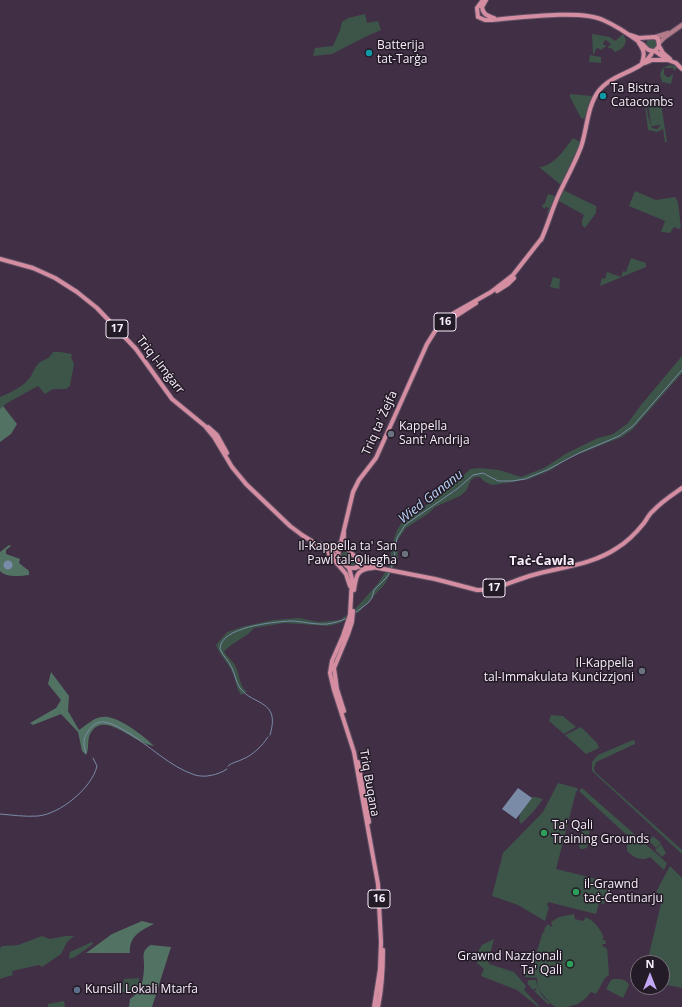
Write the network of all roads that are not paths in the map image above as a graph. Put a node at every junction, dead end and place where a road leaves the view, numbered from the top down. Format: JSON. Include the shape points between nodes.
{"nodes":[{"id":1,"x":483,"y":0,"type":"edge"},
{"id":2,"x":486,"y":0,"type":"edge"},
{"id":3,"x":537,"y":16,"type":"junction"},
{"id":4,"x":478,"y":17,"type":"junction"},
{"id":5,"x":597,"y":17,"type":"junction"},
{"id":6,"x":494,"y":18,"type":"junction"},
{"id":7,"x":682,"y":25,"type":"edge"},
{"id":8,"x":672,"y":31,"type":"junction"},
{"id":9,"x":630,"y":35,"type":"junction"},
{"id":10,"x":655,"y":37,"type":"junction"},
{"id":11,"x":647,"y":38,"type":"junction"},
{"id":12,"x":659,"y":44,"type":"junction"},
{"id":13,"x":645,"y":45,"type":"junction"},
{"id":14,"x":648,"y":50,"type":"junction"},
{"id":15,"x":654,"y":51,"type":"junction"},
{"id":16,"x":670,"y":61,"type":"junction"},
{"id":17,"x":641,"y":64,"type":"junction"},
{"id":18,"x":682,"y":69,"type":"edge"},
{"id":19,"x":0,"y":258,"type":"edge"},
{"id":20,"x":213,"y":431,"type":"junction"},
{"id":21,"x":217,"y":442,"type":"junction"},
{"id":22,"x":682,"y":488,"type":"edge"},
{"id":23,"x":344,"y":532,"type":"junction"},
{"id":24,"x":302,"y":535,"type":"junction"},
{"id":25,"x":318,"y":543,"type":"junction"},
{"id":26,"x":347,"y":548,"type":"junction"},
{"id":27,"x":340,"y":550,"type":"junction"},
{"id":28,"x":339,"y":558,"type":"junction"},
{"id":29,"x":357,"y":559,"type":"junction"},
{"id":30,"x":368,"y":566,"type":"junction"},
{"id":31,"x":356,"y":567,"type":"junction"},
{"id":32,"x":349,"y":568,"type":"junction"},
{"id":33,"x":384,"y":569,"type":"junction"},
{"id":34,"x":354,"y":592,"type":"junction"},
{"id":35,"x":351,"y":598,"type":"junction"},
{"id":36,"x":351,"y":616,"type":"junction"},
{"id":37,"x":383,"y":971,"type":"junction"},
{"id":38,"x":376,"y":995,"type":"junction"},
{"id":39,"x":374,"y":1007,"type":"edge"},
{"id":40,"x":378,"y":1007,"type":"edge"}],
"edges":[{"from":1,"to":4,"type":"main road","via":[[476,8]]},
{"from":2,"to":6,"type":"main road","via":[[482,7],[483,12],[486,16]]},
{"from":3,"to":4,"type":"main road","via":[[492,20]]},
{"from":3,"to":5,"type":"main road"},
{"from":3,"to":6,"type":"main road"},
{"from":4,"to":6,"type":"main road"},
{"from":5,"to":9,"type":"main road"},
{"from":5,"to":17,"type":"main road","via":[[639,43],[644,52]]},
{"from":7,"to":8,"type":"main road"},
{"from":8,"to":10,"type":"main road"},
{"from":8,"to":12,"type":"main road"},
{"from":9,"to":11,"type":"main road"},
{"from":9,"to":13,"type":"main road"},
{"from":10,"to":11,"type":"main road"},
{"from":10,"to":12,"type":"main road"},
{"from":11,"to":13,"type":"main road"},
{"from":12,"to":15,"type":"main road","number":"16"},
{"from":12,"to":16,"type":"main road"},
{"from":13,"to":14,"type":"main road"},
{"from":14,"to":15,"type":"main road"},
{"from":14,"to":17,"type":"main road"},
{"from":15,"to":16,"type":"main road"},
{"from":15,"to":17,"type":"main road","number":"16","via":[[646,62]]},
{"from":16,"to":17,"type":"main road","via":[[652,60]]},
{"from":16,"to":18,"type":"main road"},
{"from":17,"to":23,"type":"main road","name":"Triq ta' Żejfa","number":"16","via":[[608,82],[595,96],[581,147],[542,238],[518,274],[508,284],[454,312],[443,321],[427,344],[376,458],[354,488]]},
{"from":19,"to":20,"type":"main road","name":"Triq l-Imġarr","number":"17","via":[[42,269],[84,295],[102,310],[136,347],[173,397]]},
{"from":19,"to":21,"type":"main road","name":"Triq l-Imġarr","number":"17","via":[[55,278],[97,308],[136,349],[172,399],[205,426]]},
{"from":20,"to":21,"type":"main road"},
{"from":20,"to":25,"type":"main road","name":"Triq l-Imġarr","number":"17","via":[[233,466],[292,525]]},
{"from":21,"to":24,"type":"main road","name":"Triq l-Imġarr","number":"17","via":[[240,478]]},
{"from":22,"to":33,"type":"main road","number":"17","via":[[652,511],[635,533],[618,548],[580,565],[531,575],[483,590]]},
{"from":23,"to":25,"type":"main road","via":[[336,548]]},
{"from":23,"to":26,"type":"main road","name":"Triq ta' Żejfa","number":"16","via":[[344,544]]},
{"from":23,"to":27,"type":"main road","name":"Triq ta' Żejfa","number":"16"},
{"from":24,"to":28,"type":"main road","name":"Triq l-Imġarr","number":"17"},
{"from":24,"to":35,"type":"main road","via":[[325,551],[342,568],[349,580]]},
{"from":25,"to":27,"type":"main road","name":"Triq l-Imġarr","number":"17","via":[[327,549]]},
{"from":26,"to":27,"type":"main road"},
{"from":26,"to":29,"type":"main road"},
{"from":27,"to":28,"type":"main road","number":"16"},
{"from":28,"to":32,"type":"main road","name":"Triq l-Imġarr"},
{"from":29,"to":30,"type":"main road","number":"17"},
{"from":29,"to":31,"type":"main road","number":"16"},
{"from":30,"to":31,"type":"main road","number":"17"},
{"from":30,"to":33,"type":"main road","number":"17"},
{"from":31,"to":32,"type":"main road"},
{"from":31,"to":34,"type":"main road","name":"Triq Buqana","number":"16"},
{"from":32,"to":35,"type":"main road","name":"Triq Buqana","number":"16","via":[[352,579]]},
{"from":33,"to":34,"type":"main road","via":[[360,571]]},
{"from":34,"to":36,"type":"main road","name":"Triq Buqana","number":"16"},
{"from":35,"to":36,"type":"main road","name":"Triq Buqana","number":"16"},
{"from":36,"to":37,"type":"main road","name":"Triq Buqana","number":"16","via":[[348,634],[334,675],[361,772],[378,867],[383,913]]},
{"from":36,"to":38,"type":"main road","name":"Triq Buqana","number":"16","via":[[332,661],[330,673],[354,752],[378,884],[381,942]]},
{"from":37,"to":38,"type":"main road","via":[[380,989]]},
{"from":37,"to":40,"type":"main road","name":"Triq Buqana","number":"16"},
{"from":38,"to":39,"type":"main road","name":"Triq Buqana","number":"16"}]}
